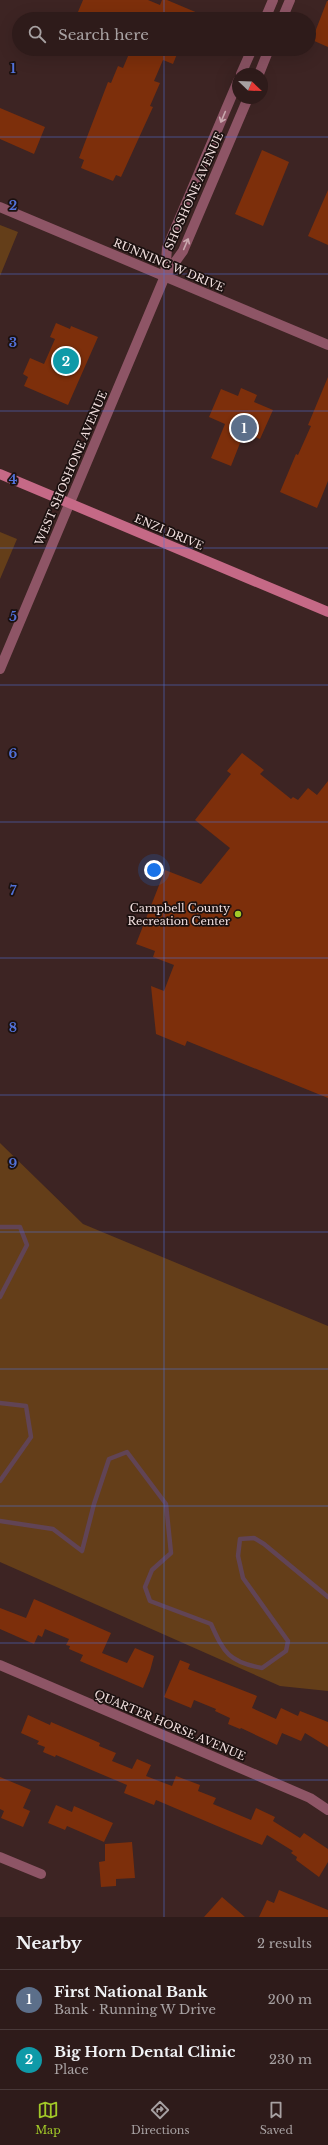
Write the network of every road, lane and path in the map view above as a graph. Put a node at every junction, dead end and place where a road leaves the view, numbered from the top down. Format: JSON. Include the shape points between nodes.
{"nodes":[{"id":1,"x":273,"y":0,"type":"edge"},
{"id":2,"x":290,"y":0,"type":"edge"},
{"id":3,"x":268,"y":12,"type":"edge"},
{"id":4,"x":285,"y":12,"type":"edge"},
{"id":5,"x":249,"y":56,"type":"edge"},
{"id":6,"x":266,"y":56,"type":"edge"},
{"id":7,"x":244,"y":68,"type":"edge"},
{"id":8,"x":261,"y":68,"type":"edge"},
{"id":9,"x":232,"y":95,"type":"edge"},
{"id":10,"x":245,"y":104,"type":"edge"},
{"id":11,"x":0,"y":207,"type":"edge"},
{"id":12,"x":165,"y":276,"type":"junction"},
{"id":13,"x":328,"y":345,"type":"edge"},
{"id":14,"x":0,"y":474,"type":"edge"},
{"id":15,"x":69,"y":503,"type":"junction"},
{"id":16,"x":328,"y":612,"type":"edge"},
{"id":17,"x":0,"y":669,"type":"edge"},
{"id":18,"x":0,"y":1665,"type":"edge"},
{"id":19,"x":328,"y":1810,"type":"edge"},
{"id":20,"x":0,"y":1857,"type":"edge"},
{"id":21,"x":41,"y":1874,"type":"dead end"}],
"edges":[{"from":1,"to":3,"type":"street"},
{"from":2,"to":4,"type":"street"},
{"from":5,"to":7,"type":"street"},
{"from":6,"to":8,"type":"street"},
{"from":9,"to":12,"type":"street","name":"SHOSHONE AVENUE","one_way":true,"via":[[167,248]]},
{"from":12,"to":10,"type":"street","name":"SHOSHONE AVENUE","one_way":true,"via":[[183,250]]},
{"from":11,"to":12,"type":"street","name":"RUNNING W DRIVE"},
{"from":12,"to":13,"type":"street","name":"RUNNING W DRIVE"},
{"from":12,"to":15,"type":"street","name":"WEST SHOSHONE AVENUE"},
{"from":14,"to":15,"type":"main road","name":"ENZI DRIVE"},
{"from":15,"to":16,"type":"main road","name":"ENZI DRIVE"},
{"from":15,"to":17,"type":"street","name":"WEST SHOSHONE AVENUE"},
{"from":18,"to":19,"type":"street","name":"QUARTER HORSE AVENUE","via":[[310,1798]]},
{"from":20,"to":21,"type":"street"}]}
